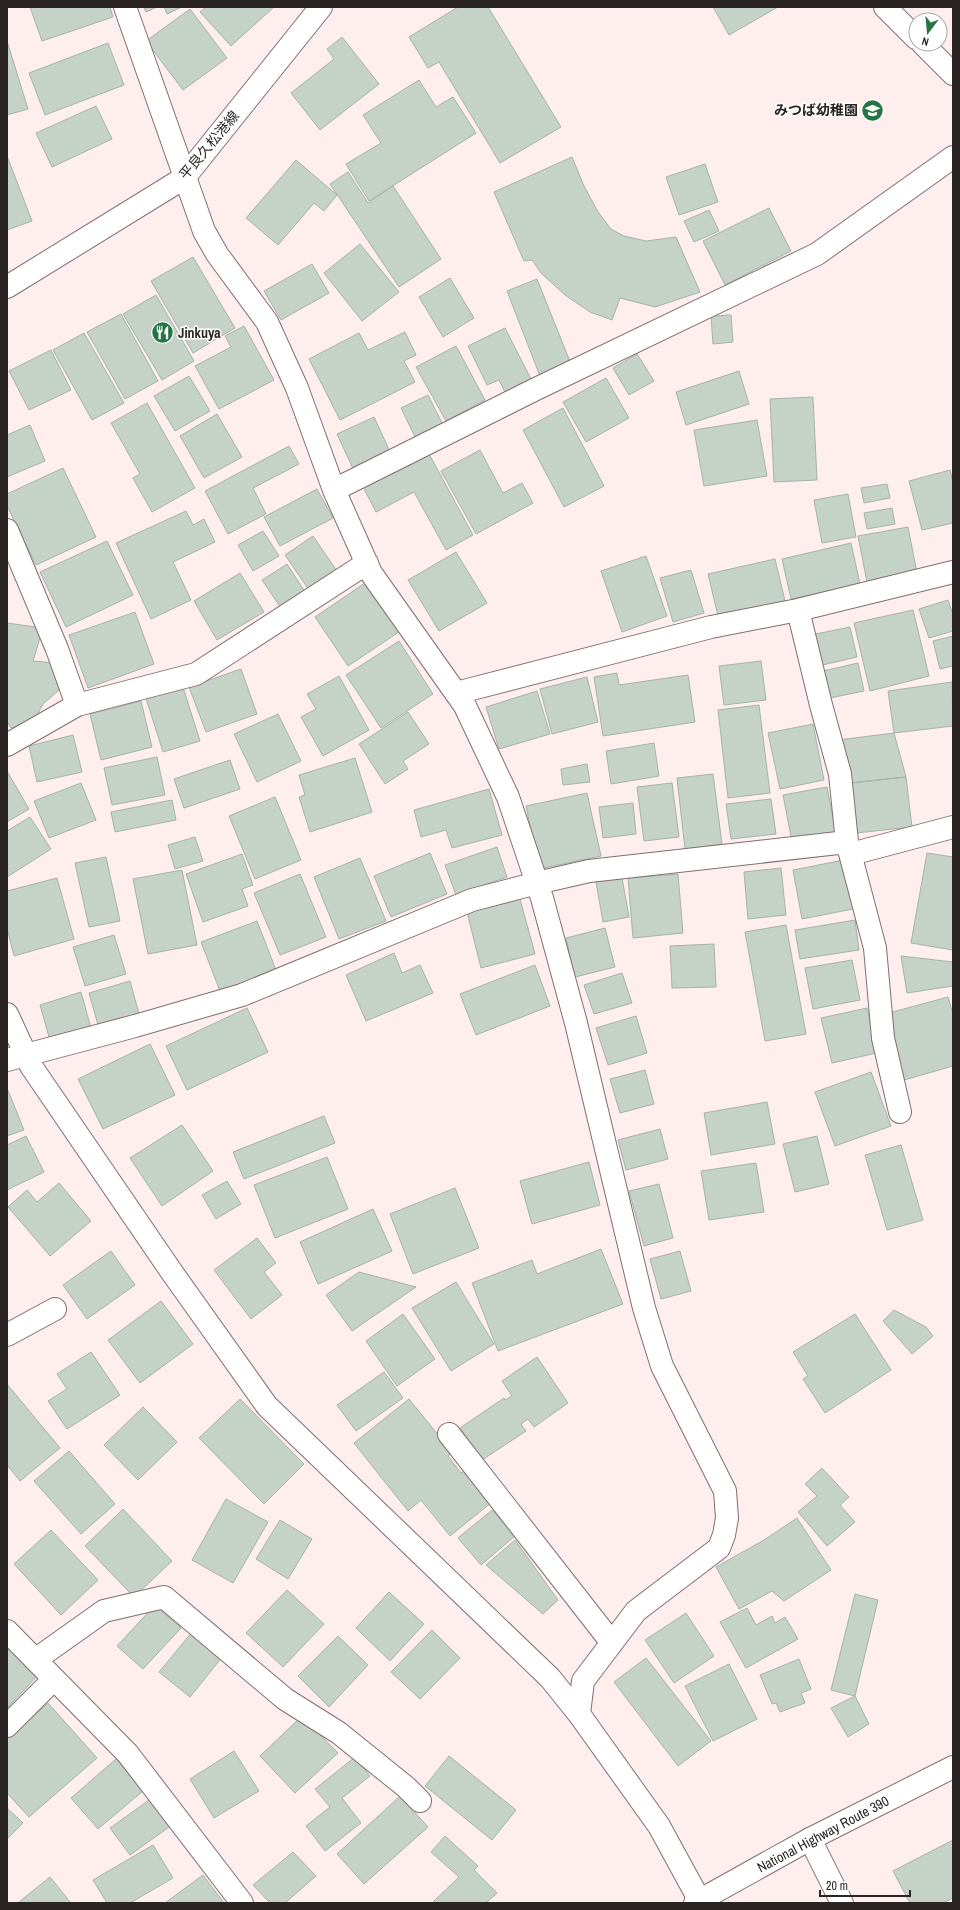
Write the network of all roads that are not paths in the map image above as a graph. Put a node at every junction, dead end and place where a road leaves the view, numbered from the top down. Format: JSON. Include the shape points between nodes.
{"nodes":[{"id":1,"x":125,"y":7,"type":"edge"},
{"id":2,"x":321,"y":7,"type":"edge"},
{"id":3,"x":885,"y":7,"type":"edge"},
{"id":4,"x":908,"y":30,"type":"edge"},
{"id":5,"x":931,"y":52,"type":"edge"},
{"id":6,"x":953,"y":74,"type":"edge"},
{"id":7,"x":953,"y":157,"type":"edge"},
{"id":8,"x":184,"y":178,"type":"junction"},
{"id":9,"x":7,"y":286,"type":"edge"},
{"id":10,"x":334,"y":490,"type":"junction"},
{"id":11,"x":7,"y":530,"type":"edge"},
{"id":12,"x":367,"y":563,"type":"junction"},
{"id":13,"x":953,"y":572,"type":"edge"},
{"id":14,"x":798,"y":610,"type":"junction"},
{"id":15,"x":456,"y":693,"type":"junction"},
{"id":16,"x":77,"y":705,"type":"junction"},
{"id":17,"x":7,"y":745,"type":"edge"},
{"id":18,"x":953,"y":827,"type":"edge"},
{"id":19,"x":849,"y":848,"type":"junction"},
{"id":20,"x":537,"y":883,"type":"junction"},
{"id":21,"x":7,"y":1014,"type":"edge"},
{"id":22,"x":17,"y":1058,"type":"edge"},
{"id":23,"x":900,"y":1112,"type":"dead end"},
{"id":24,"x":55,"y":1309,"type":"dead end"},
{"id":25,"x":7,"y":1335,"type":"edge"},
{"id":26,"x":449,"y":1434,"type":"dead end"},
{"id":27,"x":7,"y":1631,"type":"edge"},
{"id":28,"x":612,"y":1642,"type":"junction"},
{"id":29,"x":35,"y":1660,"type":"junction"},
{"id":30,"x":54,"y":1679,"type":"junction"},
{"id":31,"x":578,"y":1714,"type":"junction"},
{"id":32,"x":7,"y":1726,"type":"edge"},
{"id":33,"x":953,"y":1766,"type":"edge"},
{"id":34,"x":420,"y":1801,"type":"dead end"},
{"id":35,"x":810,"y":1840,"type":"junction"},
{"id":36,"x":698,"y":1902,"type":"edge"},
{"id":37,"x":242,"y":1903,"type":"edge"},
{"id":38,"x":842,"y":1903,"type":"edge"}],
"edges":[{"from":1,"to":8,"type":"main road"},
{"from":2,"to":8,"type":"main road","name":"平良久松港線"},
{"from":3,"to":4,"type":"main road"},
{"from":5,"to":6,"type":"main road"},
{"from":7,"to":10,"type":"main road","via":[[817,254],[536,389]]},
{"from":8,"to":9,"type":"main road","name":"平良久松港線"},
{"from":8,"to":10,"type":"main road","via":[[204,231],[267,322],[298,388]]},
{"from":10,"to":12,"type":"main road"},
{"from":11,"to":16,"type":"main road","via":[[57,649]]},
{"from":12,"to":15,"type":"main road","via":[[371,573]]},
{"from":12,"to":16,"type":"main road","via":[[196,674]]},
{"from":13,"to":14,"type":"main road"},
{"from":14,"to":15,"type":"main road","via":[[711,627]]},
{"from":14,"to":19,"type":"main road","via":[[840,774]]},
{"from":15,"to":20,"type":"main road","via":[[465,706],[508,797]]},
{"from":16,"to":17,"type":"main road"},
{"from":18,"to":19,"type":"main road"},
{"from":19,"to":20,"type":"main road","via":[[589,871]]},
{"from":19,"to":23,"type":"main road","via":[[874,948],[883,1038]]},
{"from":20,"to":22,"type":"main road","via":[[472,900],[242,995]]},
{"from":20,"to":28,"type":"main road","via":[[578,1031],[647,1315],[662,1366],[725,1491],[727,1518],[719,1548],[636,1611]]},
{"from":21,"to":22,"type":"main road"},
{"from":22,"to":31,"type":"main road","via":[[31,1066],[267,1406],[550,1678]]},
{"from":24,"to":25,"type":"main road"},
{"from":26,"to":28,"type":"main road"},
{"from":27,"to":29,"type":"main road"},
{"from":28,"to":31,"type":"main road","via":[[583,1681]]},
{"from":29,"to":30,"type":"main road"},
{"from":29,"to":34,"type":"main road","via":[[104,1611],[164,1597],[285,1699],[338,1733]]},
{"from":30,"to":32,"type":"main road"},
{"from":30,"to":37,"type":"main road","via":[[128,1754]]},
{"from":31,"to":36,"type":"main road","via":[[659,1826]]},
{"from":33,"to":35,"type":"main road","name":"National Highway Route 390"},
{"from":35,"to":36,"type":"main road","name":"National Highway Route 390"},
{"from":35,"to":38,"type":"main road"}]}
